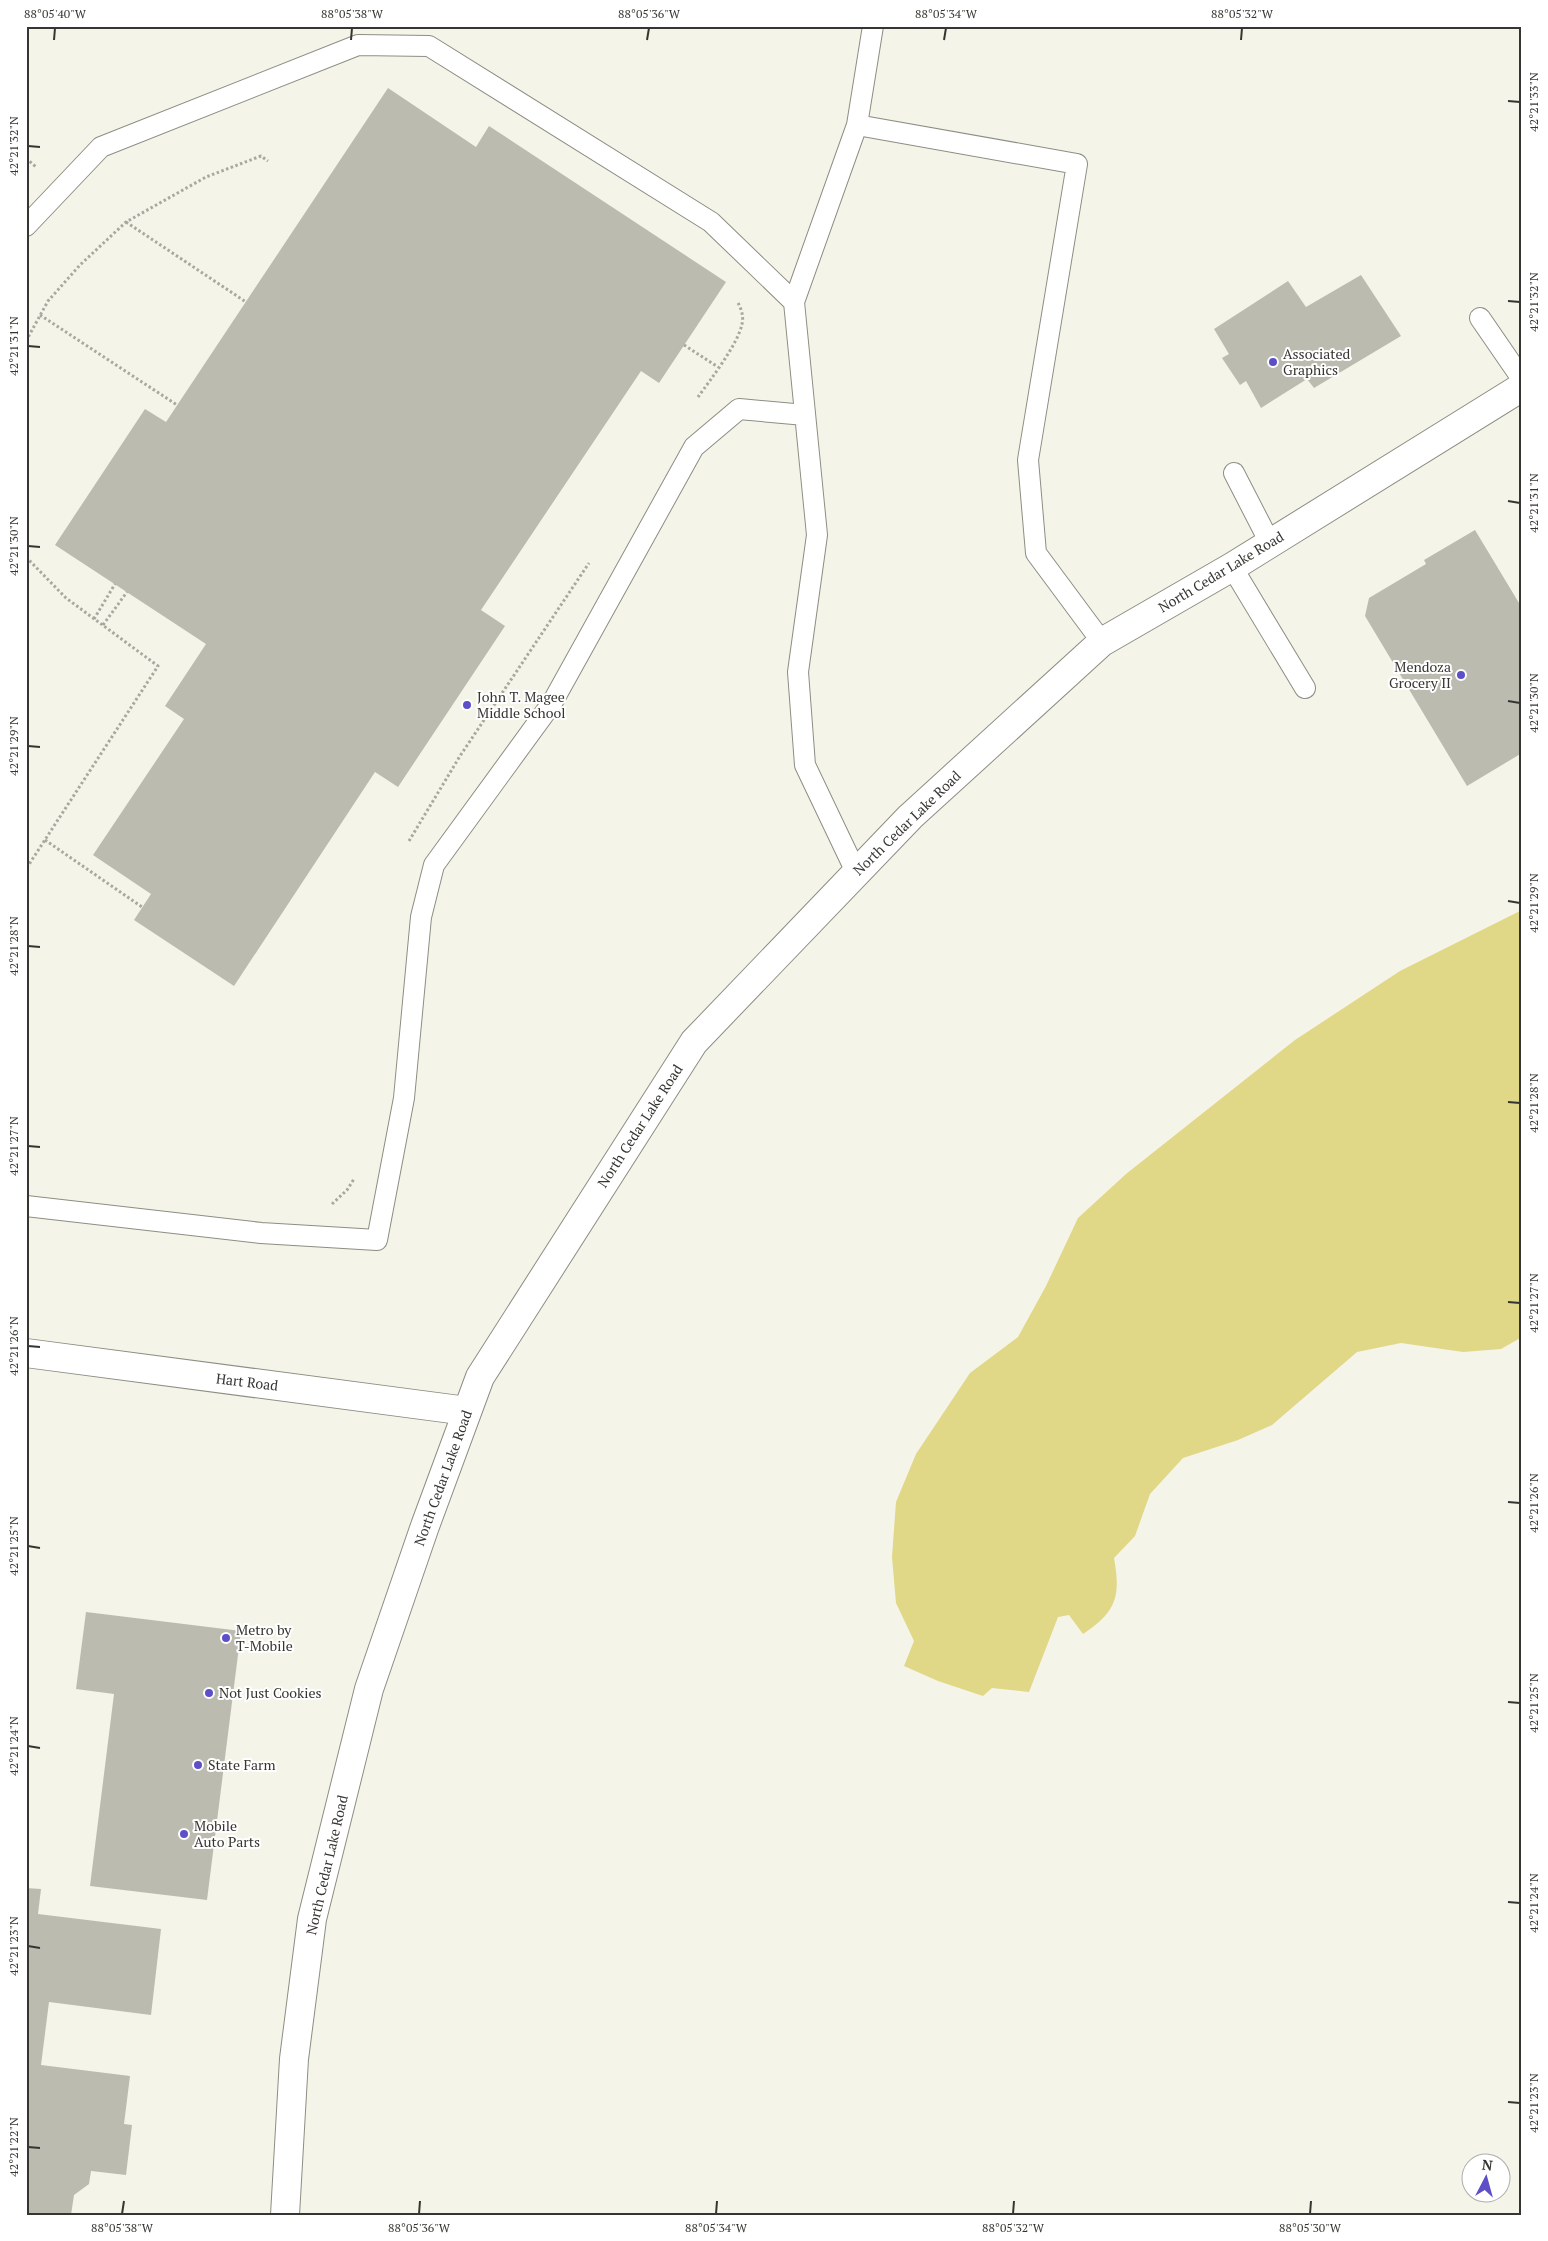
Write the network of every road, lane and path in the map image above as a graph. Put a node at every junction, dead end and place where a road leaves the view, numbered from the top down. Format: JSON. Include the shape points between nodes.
{"nodes":[{"id":1,"x":873,"y":26,"type":"edge"},
{"id":2,"x":857,"y":125,"type":"junction"},
{"id":3,"x":268,"y":161,"type":"dead end"},
{"id":4,"x":126,"y":222,"type":"junction"},
{"id":5,"x":26,"y":226,"type":"edge"},
{"id":6,"x":246,"y":302,"type":"dead end"},
{"id":7,"x":794,"y":302,"type":"junction"},
{"id":8,"x":40,"y":315,"type":"junction"},
{"id":9,"x":1480,"y":318,"type":"dead end"},
{"id":10,"x":26,"y":341,"type":"edge"},
{"id":11,"x":684,"y":345,"type":"dead end"},
{"id":12,"x":718,"y":367,"type":"dead end"},
{"id":13,"x":1522,"y":379,"type":"edge"},
{"id":14,"x":1522,"y":387,"type":"edge"},
{"id":15,"x":177,"y":405,"type":"dead end"},
{"id":16,"x":805,"y":415,"type":"junction"},
{"id":17,"x":1234,"y":473,"type":"dead end"},
{"id":18,"x":1270,"y":543,"type":"junction"},
{"id":19,"x":26,"y":557,"type":"edge"},
{"id":20,"x":1232,"y":567,"type":"junction"},
{"id":21,"x":115,"y":584,"type":"dead end"},
{"id":22,"x":127,"y":592,"type":"dead end"},
{"id":23,"x":94,"y":618,"type":"junction"},
{"id":24,"x":103,"y":625,"type":"junction"},
{"id":25,"x":1102,"y":642,"type":"junction"},
{"id":26,"x":1304,"y":688,"type":"dead end"},
{"id":27,"x":45,"y":840,"type":"junction"},
{"id":28,"x":26,"y":869,"type":"edge"},
{"id":29,"x":856,"y":872,"type":"junction"},
{"id":30,"x":142,"y":907,"type":"dead end"},
{"id":31,"x":26,"y":1206,"type":"edge"},
{"id":32,"x":26,"y":1353,"type":"edge"},
{"id":33,"x":467,"y":1411,"type":"junction"},
{"id":34,"x":285,"y":2215,"type":"edge"}],
"edges":[{"from":1,"to":2,"type":"lane"},
{"from":2,"to":7,"type":"lane"},
{"from":2,"to":25,"type":"lane","via":[[1076,164],[1028,460],[1036,553]]},
{"from":3,"to":4,"type":"path","via":[[261,156],[206,177]]},
{"from":4,"to":6,"type":"path"},
{"from":4,"to":8,"type":"path","via":[[80,265]]},
{"from":5,"to":7,"type":"lane","via":[[100,147],[358,46],[428,46],[711,222]]},
{"from":7,"to":16,"type":"lane"},
{"from":8,"to":10,"type":"path"},
{"from":8,"to":15,"type":"path"},
{"from":9,"to":13,"type":"lane"},
{"from":11,"to":12,"type":"path"},
{"from":14,"to":18,"type":"main road","name":"North Cedar Lake Road"},
{"from":16,"to":29,"type":"lane","via":[[817,535],[798,672],[805,765]]},
{"from":16,"to":31,"type":"lane","via":[[739,409],[694,448],[552,704],[434,865],[421,917],[404,1098],[377,1240],[261,1233]]},
{"from":17,"to":18,"type":"lane"},
{"from":18,"to":20,"type":"main road","name":"North Cedar Lake Road"},
{"from":19,"to":23,"type":"path","via":[[66,598]]},
{"from":20,"to":25,"type":"main road","name":"North Cedar Lake Road"},
{"from":20,"to":26,"type":"lane"},
{"from":21,"to":23,"type":"path"},
{"from":22,"to":24,"type":"path"},
{"from":23,"to":24,"type":"path"},
{"from":24,"to":27,"type":"path","via":[[158,666]]},
{"from":25,"to":29,"type":"main road","name":"North Cedar Lake Road","via":[[910,817]]},
{"from":27,"to":28,"type":"path"},
{"from":27,"to":30,"type":"path"},
{"from":29,"to":33,"type":"main road","name":"North Cedar Lake Road","via":[[694,1042],[480,1377]]},
{"from":32,"to":33,"type":"main road","name":"Hart Road"},
{"from":33,"to":34,"type":"main road","name":"North Cedar Lake Road","via":[[369,1689],[312,1919],[294,2060]]}]}
